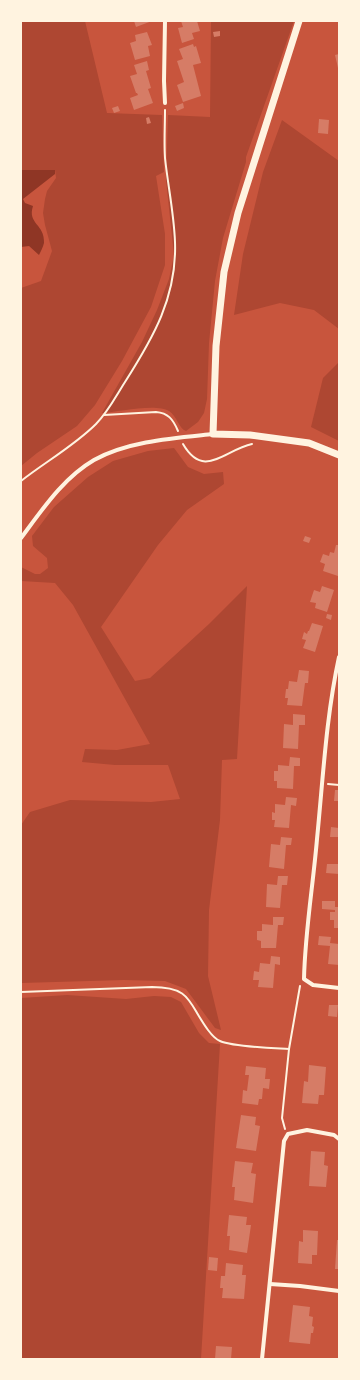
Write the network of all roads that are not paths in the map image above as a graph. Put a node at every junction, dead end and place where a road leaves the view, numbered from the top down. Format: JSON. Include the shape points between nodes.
{"nodes":[{"id":1,"x":165,"y":21,"type":"edge"},
{"id":2,"x":299,"y":21,"type":"edge"},
{"id":3,"x":165,"y":103,"type":"road end"},
{"id":4,"x":213,"y":434,"type":"junction"},
{"id":5,"x":339,"y":455,"type":"edge"},
{"id":6,"x":21,"y":538,"type":"edge"},
{"id":7,"x":339,"y":657,"type":"edge"},
{"id":8,"x":339,"y":988,"type":"edge"},
{"id":9,"x":339,"y":1138,"type":"edge"},
{"id":10,"x":270,"y":1284,"type":"junction"},
{"id":11,"x":339,"y":1291,"type":"edge"},
{"id":12,"x":262,"y":1359,"type":"edge"}],
"edges":[{"from":1,"to":3,"type":"street"},
{"from":2,"to":4,"type":"street","via":[[240,206],[224,272],[216,346]]},
{"from":4,"to":5,"type":"street","via":[[250,435],[308,443]]},
{"from":4,"to":6,"type":"street","via":[[147,443],[117,450],[94,460],[73,476],[47,503]]},
{"from":7,"to":8,"type":"street","via":[[324,766],[304,979],[313,985]]},
{"from":9,"to":10,"type":"street","via":[[307,1130],[288,1134],[284,1141]]},
{"from":10,"to":11,"type":"street"},
{"from":10,"to":12,"type":"street"}]}
